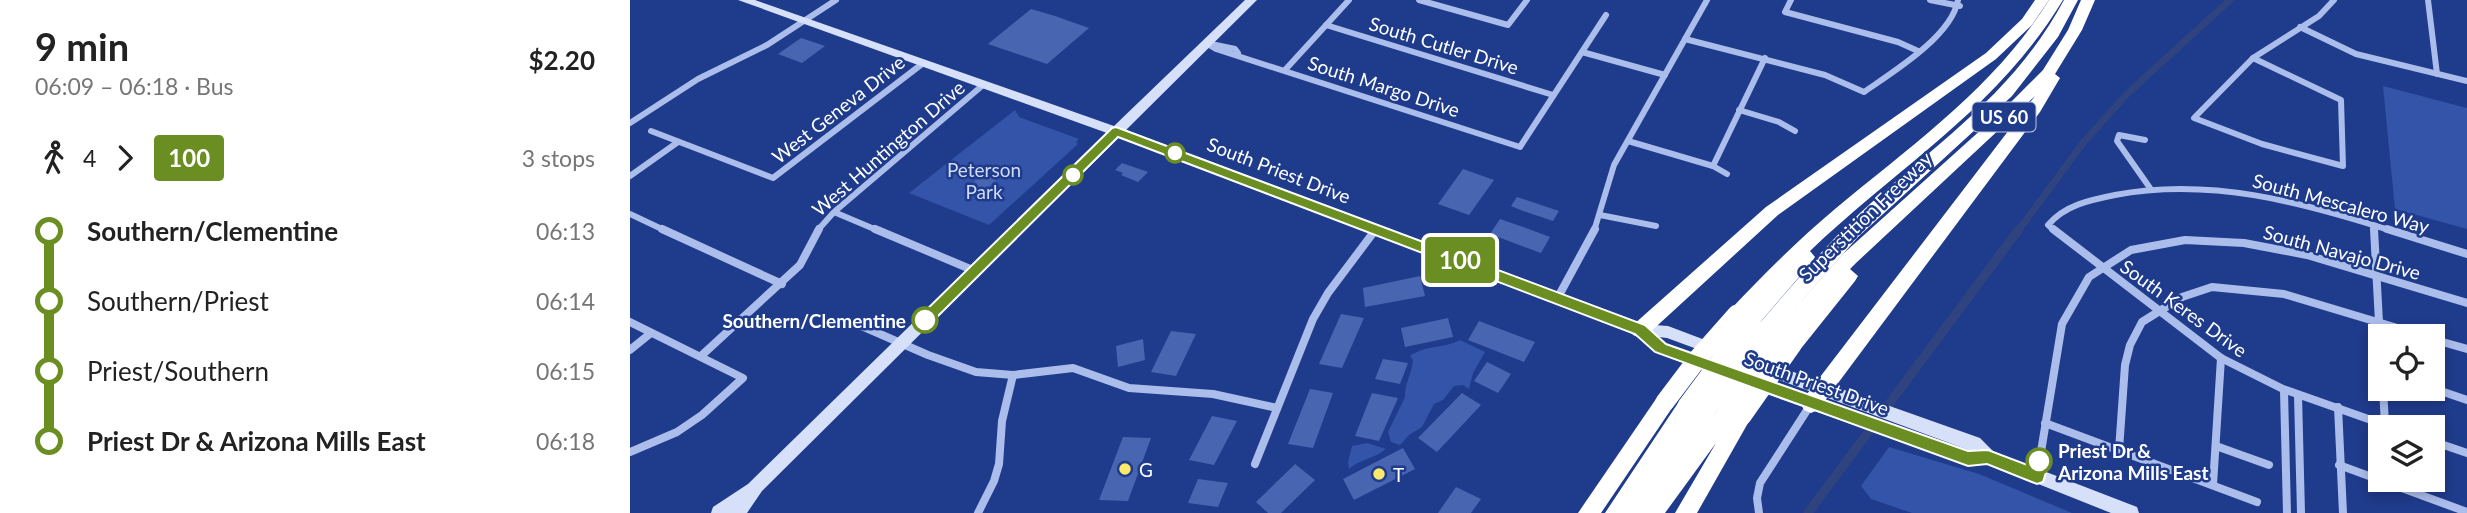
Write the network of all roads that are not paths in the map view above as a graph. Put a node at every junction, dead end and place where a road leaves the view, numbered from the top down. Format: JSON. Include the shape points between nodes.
{"nodes":[{"id":1,"x":744,"y":0,"type":"edge"},
{"id":2,"x":836,"y":0,"type":"edge"},
{"id":3,"x":1251,"y":0,"type":"edge"},
{"id":4,"x":1349,"y":0,"type":"edge"},
{"id":5,"x":1419,"y":0,"type":"edge"},
{"id":6,"x":1527,"y":0,"type":"edge"},
{"id":7,"x":1707,"y":0,"type":"edge"},
{"id":8,"x":1791,"y":0,"type":"edge"},
{"id":9,"x":1930,"y":0,"type":"edge"},
{"id":10,"x":2042,"y":0,"type":"edge"},
{"id":11,"x":2056,"y":0,"type":"edge"},
{"id":12,"x":2071,"y":0,"type":"edge"},
{"id":13,"x":2088,"y":0,"type":"edge"},
{"id":14,"x":2334,"y":0,"type":"edge"},
{"id":15,"x":2428,"y":0,"type":"edge"},
{"id":16,"x":1439,"y":2,"type":"edge"},
{"id":17,"x":1959,"y":3,"type":"edge"},
{"id":18,"x":1606,"y":15,"type":"dead end"},
{"id":19,"x":803,"y":22,"type":"junction"},
{"id":20,"x":1326,"y":25,"type":"junction"},
{"id":21,"x":2300,"y":27,"type":"junction"},
{"id":22,"x":2075,"y":30,"type":"junction"},
{"id":23,"x":1685,"y":38,"type":"junction"},
{"id":24,"x":1206,"y":43,"type":"junction"},
{"id":25,"x":1918,"y":51,"type":"junction"},
{"id":26,"x":1582,"y":52,"type":"junction"},
{"id":27,"x":1765,"y":58,"type":"junction"},
{"id":28,"x":2253,"y":58,"type":"junction"},
{"id":29,"x":922,"y":64,"type":"junction"},
{"id":30,"x":1285,"y":70,"type":"junction"},
{"id":31,"x":2437,"y":74,"type":"junction"},
{"id":32,"x":1665,"y":75,"type":"junction"},
{"id":33,"x":2467,"y":81,"type":"edge"},
{"id":34,"x":984,"y":85,"type":"junction"},
{"id":35,"x":1553,"y":95,"type":"junction"},
{"id":36,"x":1739,"y":110,"type":"junction"},
{"id":37,"x":630,"y":123,"type":"edge"},
{"id":38,"x":652,"y":131,"type":"dead end"},
{"id":39,"x":1116,"y":131,"type":"junction"},
{"id":40,"x":1795,"y":131,"type":"dead end"},
{"id":41,"x":2145,"y":140,"type":"dead end"},
{"id":42,"x":1628,"y":141,"type":"junction"},
{"id":43,"x":678,"y":142,"type":"junction"},
{"id":44,"x":1713,"y":166,"type":"junction"},
{"id":45,"x":1727,"y":174,"type":"dead end"},
{"id":46,"x":630,"y":176,"type":"edge"},
{"id":47,"x":2150,"y":188,"type":"junction"},
{"id":48,"x":834,"y":212,"type":"junction"},
{"id":49,"x":630,"y":214,"type":"edge"},
{"id":50,"x":1600,"y":215,"type":"junction"},
{"id":51,"x":2048,"y":225,"type":"joint"},
{"id":52,"x":1656,"y":226,"type":"dead end"},
{"id":53,"x":2374,"y":227,"type":"junction"},
{"id":54,"x":1376,"y":229,"type":"junction"},
{"id":55,"x":2467,"y":254,"type":"edge"},
{"id":56,"x":2101,"y":267,"type":"junction"},
{"id":57,"x":975,"y":271,"type":"junction"},
{"id":58,"x":2375,"y":276,"type":"junction"},
{"id":59,"x":782,"y":284,"type":"junction"},
{"id":60,"x":1557,"y":299,"type":"junction"},
{"id":61,"x":2467,"y":303,"type":"edge"},
{"id":62,"x":2158,"y":311,"type":"junction"},
{"id":63,"x":630,"y":322,"type":"edge"},
{"id":64,"x":2378,"y":322,"type":"junction"},
{"id":65,"x":857,"y":324,"type":"dead end"},
{"id":66,"x":2385,"y":324,"type":"edge"},
{"id":67,"x":1765,"y":329,"type":"junction"},
{"id":68,"x":1640,"y":330,"type":"junction"},
{"id":69,"x":651,"y":333,"type":"junction"},
{"id":70,"x":2445,"y":343,"type":"edge"},
{"id":71,"x":901,"y":344,"type":"junction"},
{"id":72,"x":2467,"y":349,"type":"edge"},
{"id":73,"x":630,"y":350,"type":"edge"},
{"id":74,"x":701,"y":356,"type":"junction"},
{"id":75,"x":2221,"y":358,"type":"junction"},
{"id":76,"x":1013,"y":375,"type":"junction"},
{"id":77,"x":2284,"y":391,"type":"junction"},
{"id":78,"x":2445,"y":392,"type":"edge"},
{"id":79,"x":2298,"y":395,"type":"junction"},
{"id":80,"x":1817,"y":396,"type":"junction"},
{"id":81,"x":2467,"y":400,"type":"edge"},
{"id":82,"x":2337,"y":407,"type":"junction"},
{"id":83,"x":1278,"y":408,"type":"junction"},
{"id":84,"x":1715,"y":411,"type":"junction"},
{"id":85,"x":1895,"y":414,"type":"junction"},
{"id":86,"x":2368,"y":419,"type":"edge"},
{"id":87,"x":2045,"y":423,"type":"junction"},
{"id":88,"x":1884,"y":429,"type":"junction"},
{"id":89,"x":2286,"y":432,"type":"junction"},
{"id":90,"x":2299,"y":437,"type":"junction"},
{"id":91,"x":2445,"y":445,"type":"edge"},
{"id":92,"x":2216,"y":446,"type":"junction"},
{"id":93,"x":2119,"y":450,"type":"junction"},
{"id":94,"x":630,"y":452,"type":"edge"},
{"id":95,"x":2467,"y":453,"type":"edge"},
{"id":96,"x":1988,"y":457,"type":"junction"},
{"id":97,"x":1255,"y":464,"type":"dead end"},
{"id":98,"x":2269,"y":465,"type":"dead end"},
{"id":99,"x":2339,"y":465,"type":"junction"},
{"id":100,"x":1621,"y":467,"type":"junction"},
{"id":101,"x":2287,"y":475,"type":"junction"},
{"id":102,"x":2037,"y":477,"type":"junction"},
{"id":103,"x":2300,"y":480,"type":"junction"},
{"id":104,"x":2213,"y":485,"type":"junction"},
{"id":105,"x":757,"y":486,"type":"junction"},
{"id":106,"x":2256,"y":502,"type":"dead end"},
{"id":107,"x":2467,"y":512,"type":"edge"},
{"id":108,"x":719,"y":513,"type":"edge"},
{"id":109,"x":737,"y":513,"type":"edge"},
{"id":110,"x":978,"y":513,"type":"edge"},
{"id":111,"x":1581,"y":513,"type":"edge"},
{"id":112,"x":1589,"y":513,"type":"edge"},
{"id":113,"x":1616,"y":513,"type":"edge"},
{"id":114,"x":1639,"y":513,"type":"edge"},
{"id":115,"x":1652,"y":513,"type":"edge"},
{"id":116,"x":1663,"y":513,"type":"edge"},
{"id":117,"x":1686,"y":513,"type":"edge"},
{"id":118,"x":1759,"y":513,"type":"edge"},
{"id":119,"x":2131,"y":513,"type":"edge"},
{"id":120,"x":2287,"y":513,"type":"edge"},
{"id":121,"x":2301,"y":513,"type":"edge"},
{"id":122,"x":2343,"y":513,"type":"edge"}],
"edges":[{"from":1,"to":19,"type":"main road","name":"South Priest Drive"},
{"from":2,"to":19,"type":"street"},
{"from":3,"to":24,"type":"main road"},
{"from":4,"to":20,"type":"street"},
{"from":5,"to":16,"type":"street"},
{"from":6,"to":16,"type":"street","via":[[1508,25]]},
{"from":7,"to":23,"type":"street"},
{"from":8,"to":25,"type":"street","via":[[1785,12]]},
{"from":9,"to":17,"type":"street"},
{"from":10,"to":68,"type":"highway","via":[[2027,22],[1991,56],[1772,211]]},
{"from":11,"to":67,"type":"highway","name":"Superstition Freeway","number":"US 60","via":[[2029,43],[1989,88],[1887,175],[1825,237]]},
{"from":12,"to":67,"type":"highway","via":[[2054,34],[2017,82],[1864,219]]},
{"from":13,"to":22,"type":"highway","name":"Superstition Freeway","number":"US 60"},
{"from":14,"to":21,"type":"street"},
{"from":15,"to":31,"type":"street"},
{"from":17,"to":25,"type":"street","via":[[1957,15]]},
{"from":18,"to":26,"type":"street"},
{"from":19,"to":29,"type":"main road","name":"South Priest Drive"},
{"from":19,"to":37,"type":"street","via":[[698,79]]},
{"from":20,"to":30,"type":"street"},
{"from":20,"to":35,"type":"street","name":"South Cutler Drive"},
{"from":21,"to":28,"type":"street"},
{"from":21,"to":31,"type":"street","via":[[2356,54]]},
{"from":22,"to":67,"type":"highway","name":"Superstition Freeway","number":"US 60","via":[[2030,93]]},
{"from":22,"to":80,"type":"highway","via":[[2035,108]]},
{"from":23,"to":27,"type":"street"},
{"from":23,"to":32,"type":"street"},
{"from":24,"to":30,"type":"street","name":"South Margo Drive"},
{"from":24,"to":39,"type":"main road"},
{"from":25,"to":27,"type":"street","via":[[1864,92]]},
{"from":26,"to":32,"type":"street"},
{"from":26,"to":35,"type":"street"},
{"from":27,"to":36,"type":"street"},
{"from":28,"to":28,"type":"street","via":[[2341,100],[2343,166],[2262,144],[2194,118]]},
{"from":29,"to":34,"type":"main road","name":"South Priest Drive"},
{"from":29,"to":43,"type":"street","name":"West Geneva Drive","via":[[773,178]]},
{"from":30,"to":35,"type":"street","name":"South Margo Drive","via":[[1520,147]]},
{"from":31,"to":33,"type":"street"},
{"from":32,"to":42,"type":"street"},
{"from":34,"to":39,"type":"main road","name":"South Priest Drive"},
{"from":34,"to":48,"type":"street","name":"West Huntington Drive"},
{"from":36,"to":40,"type":"street"},
{"from":36,"to":44,"type":"street"},
{"from":38,"to":43,"type":"street"},
{"from":39,"to":54,"type":"main road","name":"South Priest Drive"},
{"from":39,"to":57,"type":"main road"},
{"from":41,"to":47,"type":"street","via":[[2119,135],[2117,141]]},
{"from":42,"to":44,"type":"street"},
{"from":42,"to":50,"type":"street","via":[[1610,176]]},
{"from":43,"to":46,"type":"street"},
{"from":44,"to":45,"type":"street"},
{"from":47,"to":51,"type":"street","name":"South Mescalero Way","via":[[2083,202],[2055,215]]},
{"from":47,"to":53,"type":"street","name":"South Mescalero Way","via":[[2245,192]]},
{"from":48,"to":57,"type":"street"},
{"from":48,"to":59,"type":"street","name":"West Huntington Drive"},
{"from":49,"to":59,"type":"street"},
{"from":50,"to":52,"type":"street"},
{"from":50,"to":60,"type":"street"},
{"from":51,"to":56,"type":"street","name":"South Keres Drive"},
{"from":53,"to":55,"type":"street","name":"South Mescalero Way"},
{"from":53,"to":58,"type":"street"},
{"from":54,"to":60,"type":"main road","name":"South Priest Drive"},
{"from":54,"to":83,"type":"street","via":[[1313,319]]},
{"from":56,"to":58,"type":"street","name":"South Navajo Drive","via":[[2140,248],[2225,239],[2298,253]]},
{"from":56,"to":62,"type":"street","name":"South Keres Drive"},
{"from":56,"to":87,"type":"street","name":"South Navajo Drive","via":[[2069,303]]},
{"from":57,"to":71,"type":"main road"},
{"from":58,"to":61,"type":"street","name":"South Navajo Drive"},
{"from":58,"to":64,"type":"street"},
{"from":59,"to":74,"type":"street","name":"West Huntington Drive"},
{"from":60,"to":68,"type":"main road","name":"South Priest Drive"},
{"from":62,"to":64,"type":"street","via":[[2212,287],[2284,294]]},
{"from":62,"to":75,"type":"street","name":"South Keres Drive"},
{"from":62,"to":93,"type":"street","via":[[2142,322],[2130,345]]},
{"from":63,"to":69,"type":"street"},
{"from":64,"to":66,"type":"street"},
{"from":65,"to":71,"type":"street"},
{"from":67,"to":84,"type":"highway","bridge":true},
{"from":67,"to":84,"type":"highway","bridge":true},
{"from":67,"to":100,"type":"highway","bridge":true,"via":[[1665,402]]},
{"from":68,"to":80,"type":"main road","name":"South Priest Drive","via":[[1660,348]]},
{"from":69,"to":73,"type":"street"},
{"from":69,"to":74,"type":"street"},
{"from":70,"to":72,"type":"street"},
{"from":71,"to":76,"type":"street","via":[[962,369]]},
{"from":71,"to":105,"type":"main road"},
{"from":74,"to":94,"type":"street","via":[[743,378],[677,432]]},
{"from":75,"to":77,"type":"street","name":"South Keres Drive"},
{"from":75,"to":92,"type":"street"},
{"from":76,"to":83,"type":"street","via":[[1073,368],[1129,388],[1213,394]]},
{"from":76,"to":110,"type":"street","via":[[1002,421],[999,464]]},
{"from":77,"to":79,"type":"street","name":"South Keres Drive"},
{"from":77,"to":89,"type":"street"},
{"from":78,"to":81,"type":"street"},
{"from":79,"to":82,"type":"street","name":"South Keres Drive"},
{"from":79,"to":90,"type":"street"},
{"from":80,"to":85,"type":"main road","name":"South Priest Drive"},
{"from":80,"to":88,"type":"main road","name":"South Priest Drive"},
{"from":80,"to":118,"type":"street","via":[[1760,483]]},
{"from":82,"to":86,"type":"street","name":"South Keres Drive"},
{"from":82,"to":99,"type":"street"},
{"from":83,"to":97,"type":"street"},
{"from":84,"to":113,"type":"highway"},
{"from":84,"to":114,"type":"highway"},
{"from":84,"to":115,"type":"highway"},
{"from":84,"to":116,"type":"highway"},
{"from":84,"to":117,"type":"highway"},
{"from":85,"to":88,"type":"street"},
{"from":85,"to":96,"type":"main road","name":"South Priest Drive","via":[[1974,443]]},
{"from":87,"to":93,"type":"street"},
{"from":87,"to":102,"type":"street","name":"South Navajo Drive"},
{"from":88,"to":96,"type":"main road","name":"South Priest Drive","via":[[1968,458]]},
{"from":89,"to":90,"type":"street"},
{"from":89,"to":101,"type":"street"},
{"from":90,"to":103,"type":"street"},
{"from":91,"to":95,"type":"street"},
{"from":92,"to":98,"type":"street"},
{"from":92,"to":104,"type":"street"},
{"from":93,"to":104,"type":"street"},
{"from":96,"to":102,"type":"main road","name":"South Priest Drive"},
{"from":99,"to":107,"type":"street"},
{"from":99,"to":122,"type":"street"},
{"from":100,"to":111,"type":"highway"},
{"from":100,"to":112,"type":"highway"},
{"from":101,"to":103,"type":"street"},
{"from":101,"to":120,"type":"street"},
{"from":102,"to":119,"type":"main road","name":"South Priest Drive"},
{"from":103,"to":121,"type":"street"},
{"from":104,"to":106,"type":"street"},
{"from":105,"to":108,"type":"main road"},
{"from":105,"to":109,"type":"main road"}]}
